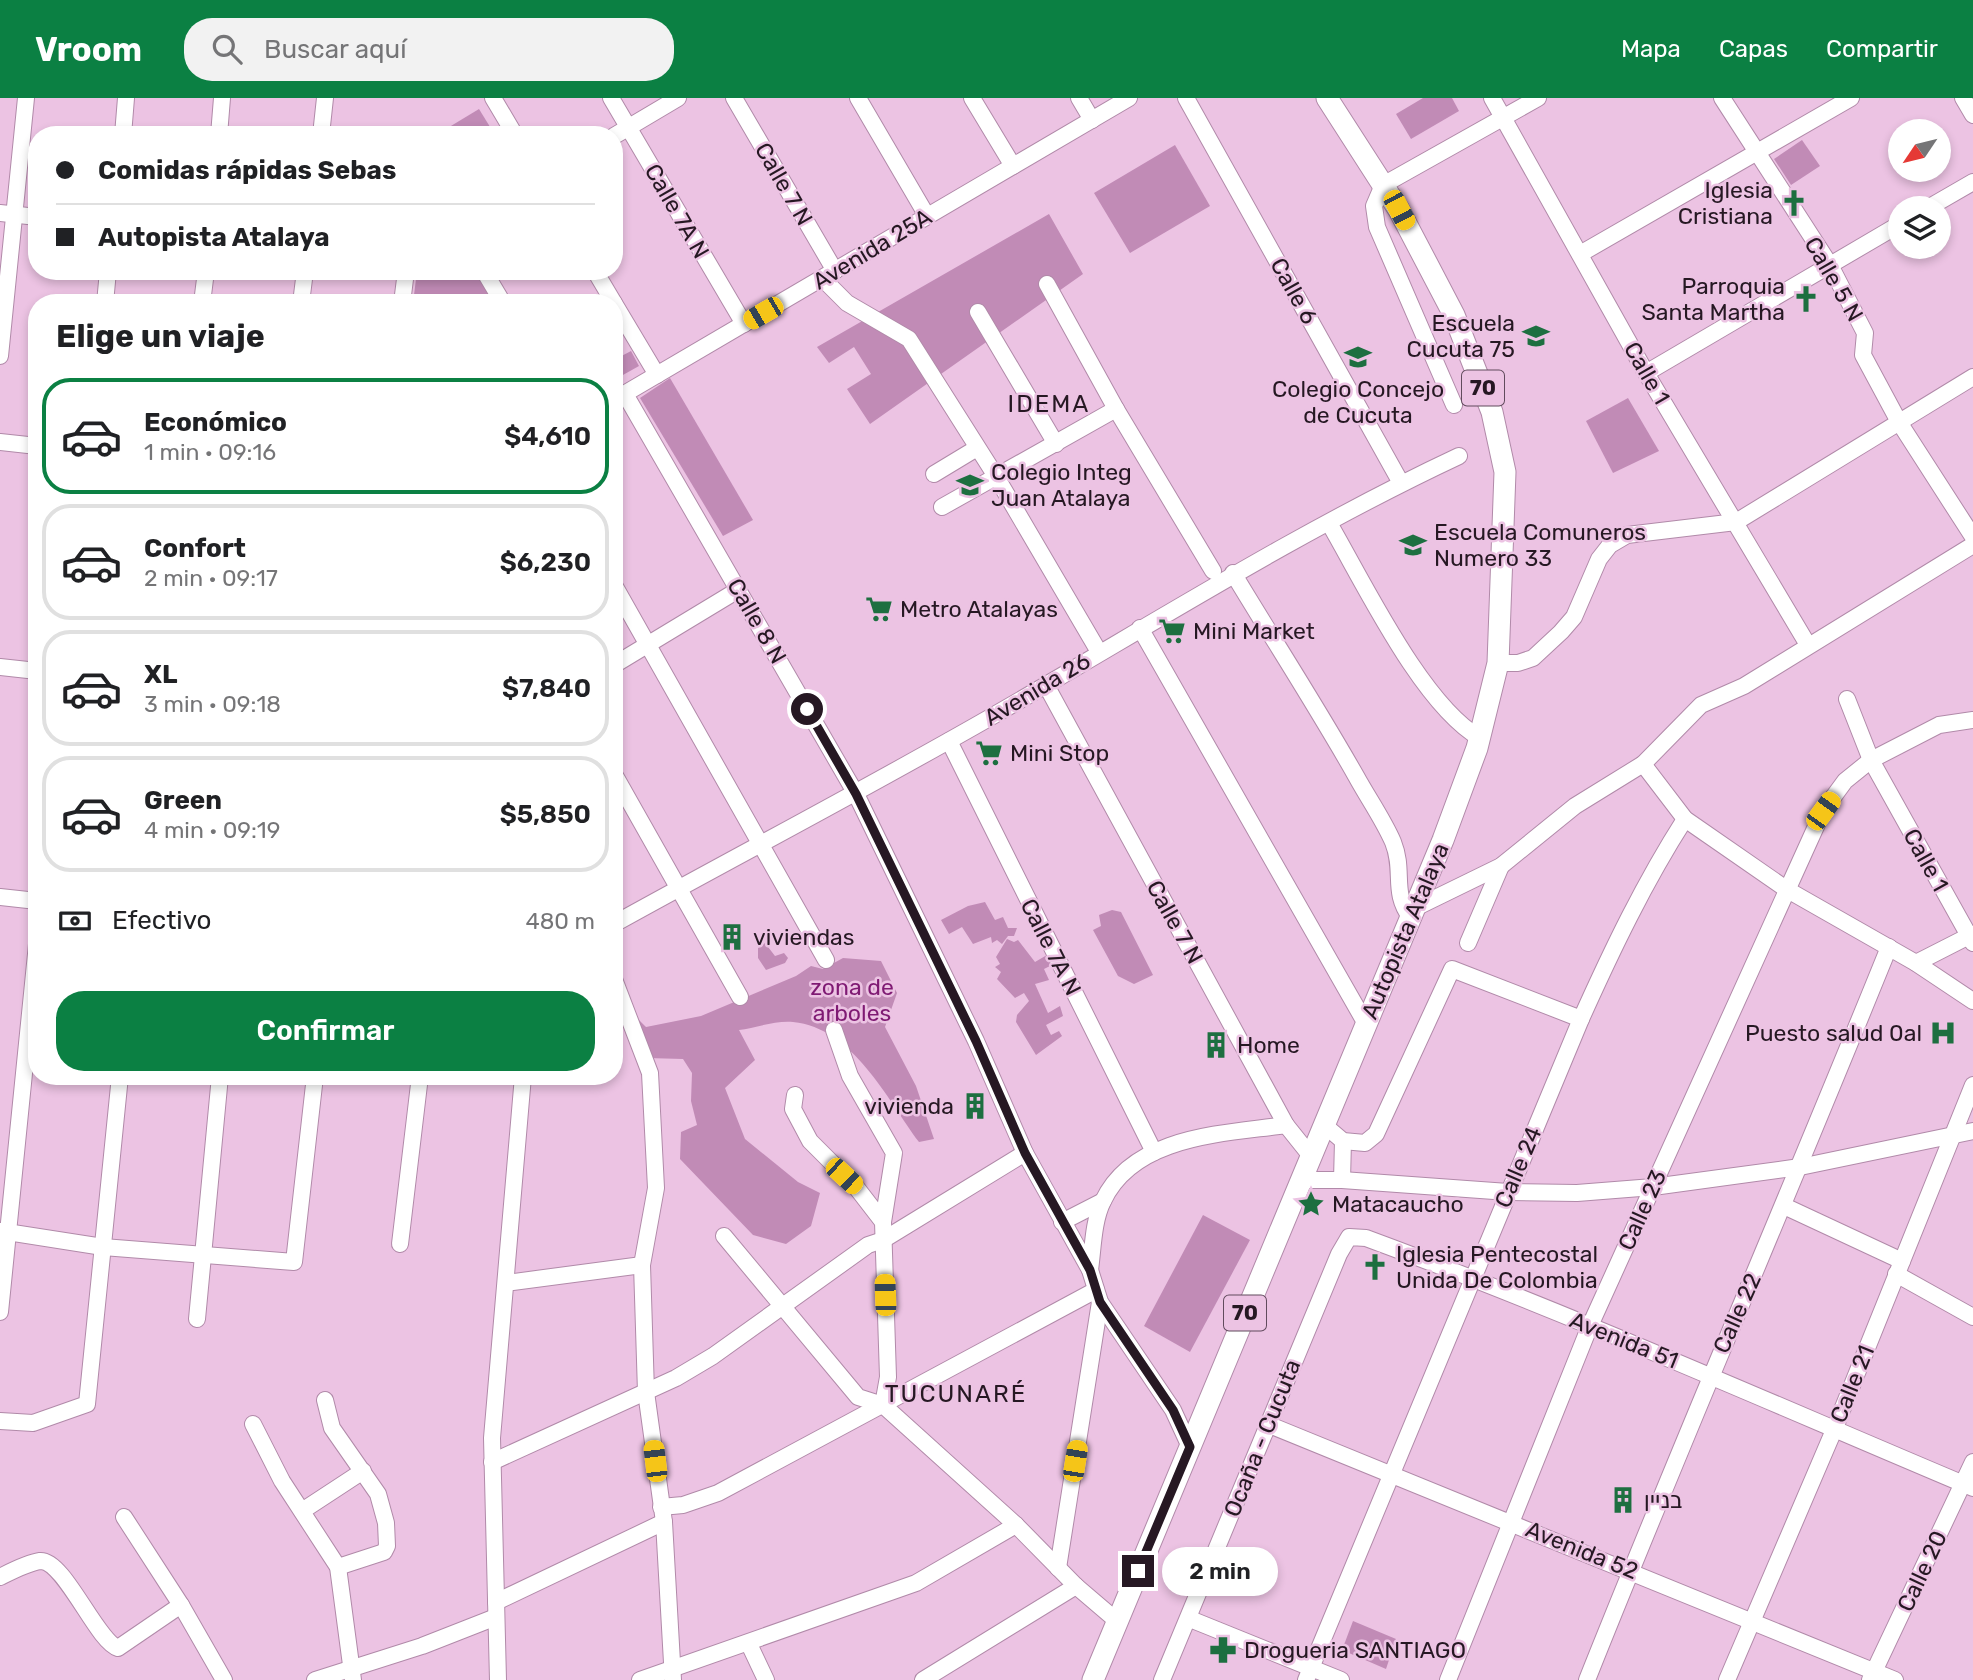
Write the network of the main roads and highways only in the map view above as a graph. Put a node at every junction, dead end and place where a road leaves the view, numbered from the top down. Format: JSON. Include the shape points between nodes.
{"nodes":[{"id":1,"x":1327,"y":98,"type":"edge"},
{"id":2,"x":1340,"y":98,"type":"edge"},
{"id":3,"x":1372,"y":166,"type":"junction"},
{"id":4,"x":1093,"y":1680,"type":"edge"}],
"edges":[{"from":1,"to":3,"type":"main road","name":"Autopista Atalaya","number":"70"},
{"from":2,"to":3,"type":"main road","name":"Autopista Atalaya","number":"70"},
{"from":3,"to":4,"type":"main road","name":"Autopista Atalaya","number":"70","via":[[1454,315],[1492,412],[1505,472],[1498,663],[1480,738],[1413,913]]}]}
